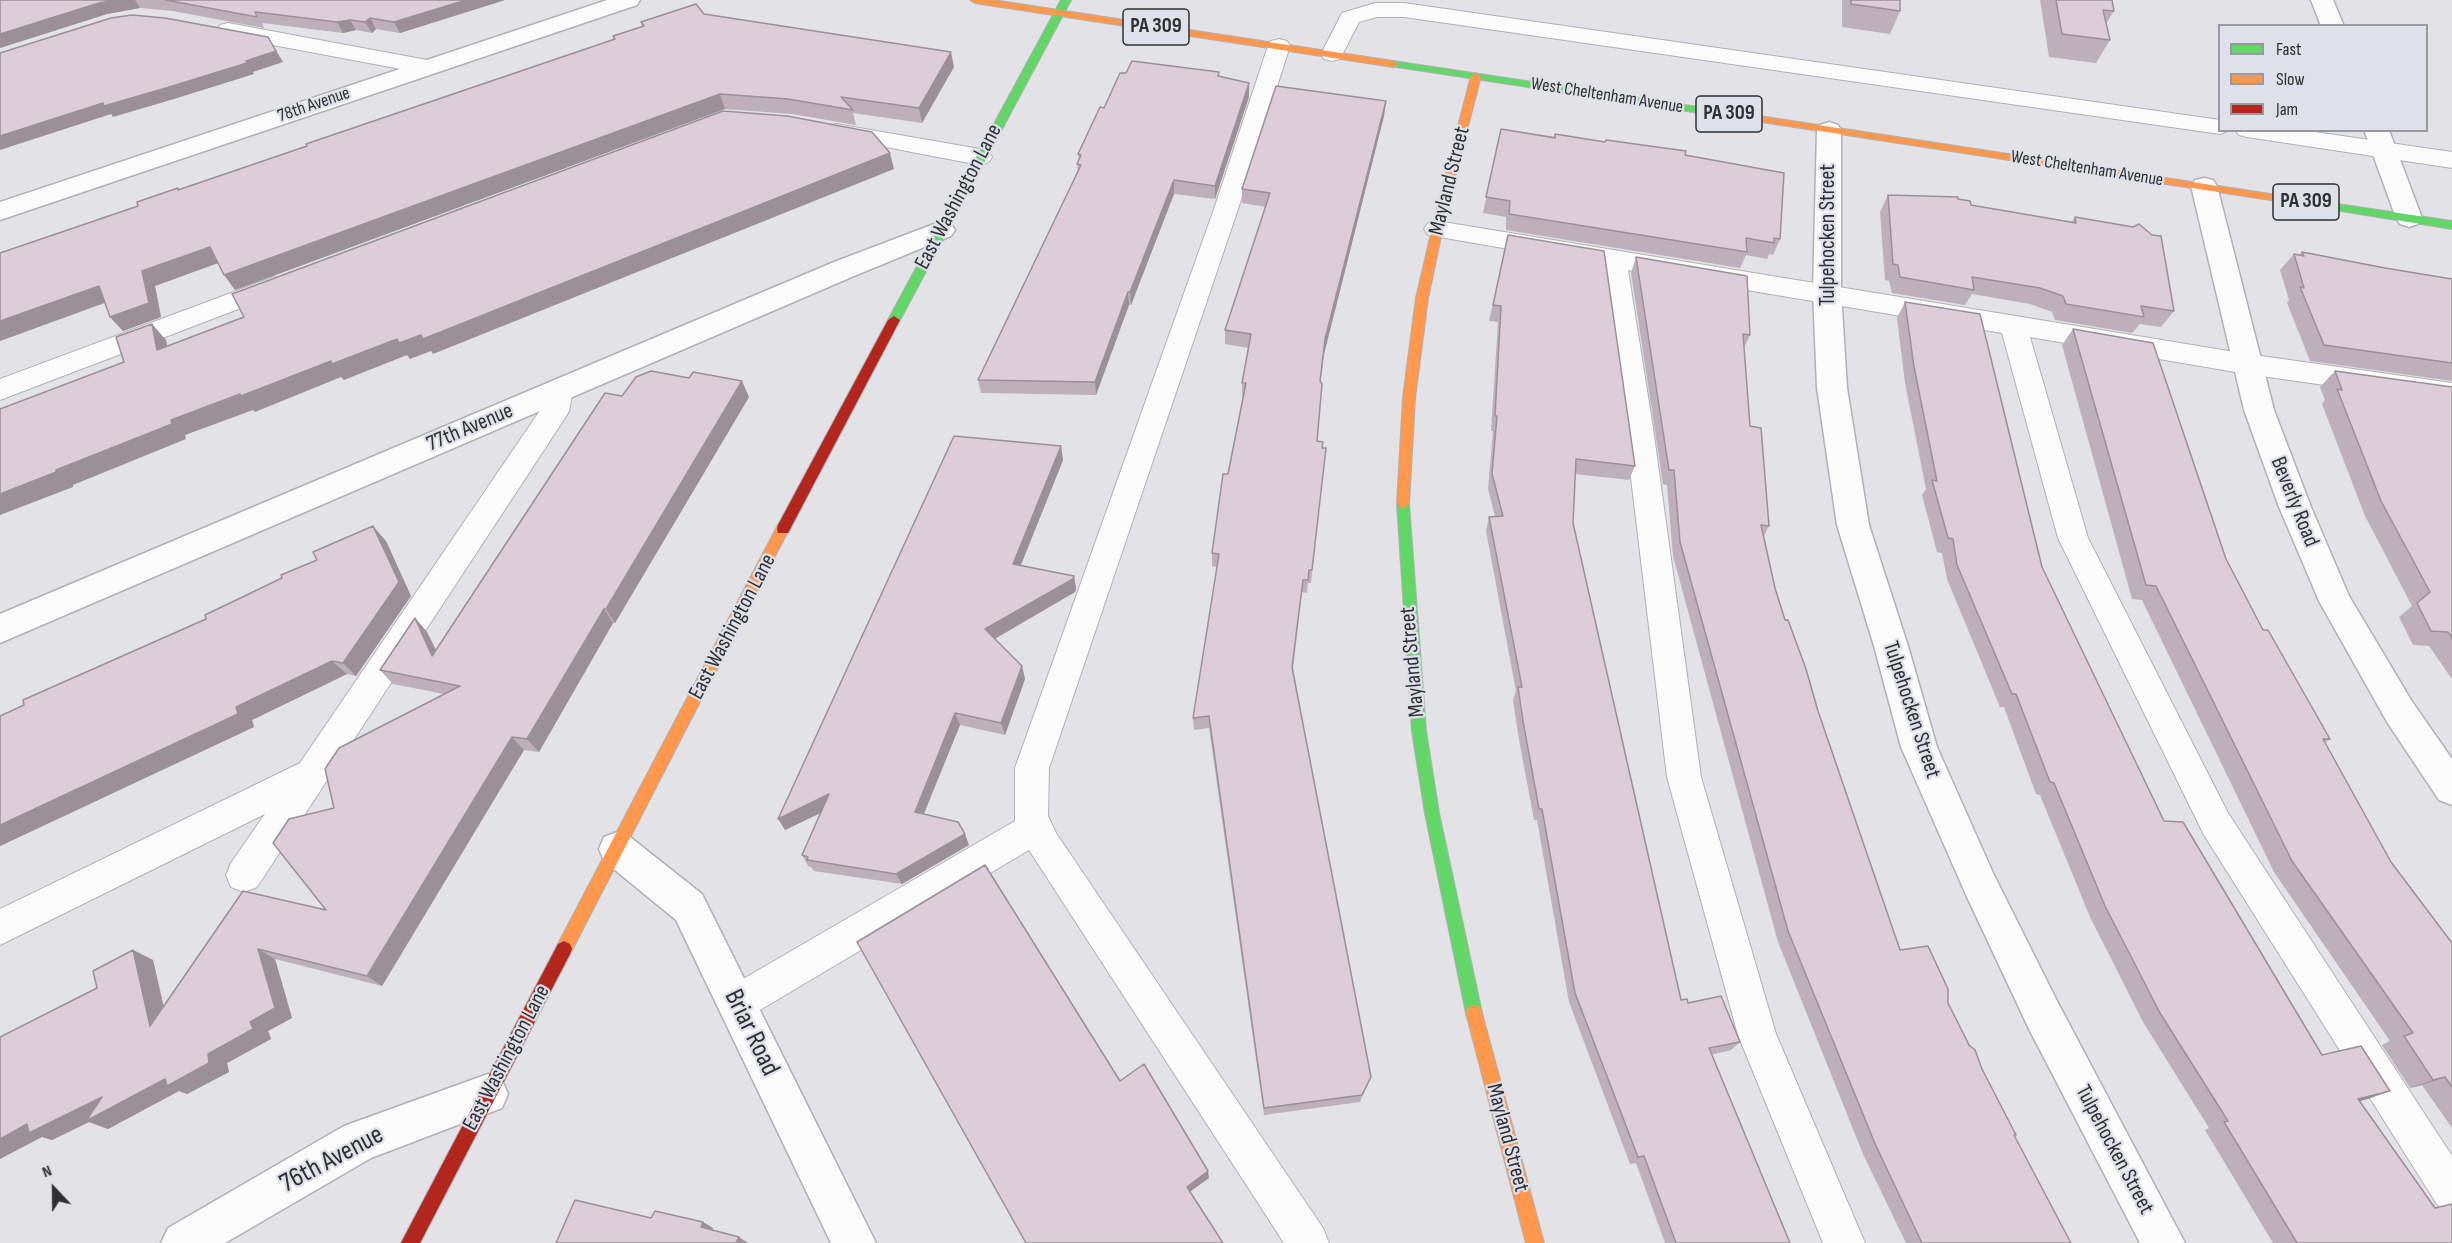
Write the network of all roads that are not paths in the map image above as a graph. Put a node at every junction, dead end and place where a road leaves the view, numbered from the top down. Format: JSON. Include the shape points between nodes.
{"nodes":[{"id":1,"x":629,"y":0,"type":"edge"},
{"id":2,"x":975,"y":0,"type":"edge"},
{"id":3,"x":1066,"y":0,"type":"edge"},
{"id":4,"x":2322,"y":0,"type":"edge"},
{"id":5,"x":1058,"y":13,"type":"junction"},
{"id":6,"x":2331,"y":24,"type":"edge"},
{"id":7,"x":207,"y":27,"type":"edge"},
{"id":8,"x":1279,"y":46,"type":"junction"},
{"id":9,"x":1332,"y":54,"type":"junction"},
{"id":10,"x":427,"y":67,"type":"junction"},
{"id":11,"x":1476,"y":76,"type":"junction"},
{"id":12,"x":2218,"y":127,"type":"edge"},
{"id":13,"x":816,"y":128,"type":"edge"},
{"id":14,"x":1829,"y":130,"type":"junction"},
{"id":15,"x":2274,"y":132,"type":"edge"},
{"id":16,"x":2380,"y":140,"type":"edge"},
{"id":17,"x":980,"y":157,"type":"junction"},
{"id":18,"x":2452,"y":160,"type":"edge"},
{"id":19,"x":2204,"y":186,"type":"junction"},
{"id":20,"x":0,"y":211,"type":"edge"},
{"id":21,"x":2409,"y":218,"type":"junction"},
{"id":22,"x":2452,"y":225,"type":"edge"},
{"id":23,"x":1437,"y":229,"type":"junction"},
{"id":24,"x":942,"y":230,"type":"junction"},
{"id":25,"x":1613,"y":258,"type":"junction"},
{"id":26,"x":298,"y":277,"type":"edge"},
{"id":27,"x":1827,"y":292,"type":"junction"},
{"id":28,"x":2013,"y":324,"type":"junction"},
{"id":29,"x":2247,"y":364,"type":"junction"},
{"id":30,"x":0,"y":390,"type":"edge"},
{"id":31,"x":560,"y":390,"type":"junction"},
{"id":32,"x":2452,"y":393,"type":"edge"},
{"id":33,"x":0,"y":629,"type":"edge"},
{"id":34,"x":314,"y":773,"type":"junction"},
{"id":35,"x":2452,"y":789,"type":"edge"},
{"id":36,"x":1036,"y":827,"type":"junction"},
{"id":37,"x":617,"y":849,"type":"junction"},
{"id":38,"x":244,"y":875,"type":"dead end"},
{"id":39,"x":0,"y":928,"type":"edge"},
{"id":40,"x":737,"y":1004,"type":"junction"},
{"id":41,"x":488,"y":1094,"type":"junction"},
{"id":42,"x":2452,"y":1192,"type":"edge"},
{"id":43,"x":848,"y":1239,"type":"edge"},
{"id":44,"x":183,"y":1243,"type":"edge"},
{"id":45,"x":410,"y":1243,"type":"edge"},
{"id":46,"x":1308,"y":1243,"type":"edge"},
{"id":47,"x":1535,"y":1243,"type":"edge"},
{"id":48,"x":1844,"y":1243,"type":"edge"},
{"id":49,"x":2163,"y":1243,"type":"edge"}],
"edges":[{"from":1,"to":10,"type":"street","name":"78th Avenue"},
{"from":2,"to":5,"type":"main road","name":"West Cheltenham Avenue","number":"PA 309"},
{"from":3,"to":5,"type":"main road","name":"East Washington Lane"},
{"from":4,"to":6,"type":"street"},
{"from":5,"to":8,"type":"main road","name":"West Cheltenham Avenue","number":"PA 309"},
{"from":5,"to":17,"type":"main road","name":"East Washington Lane"},
{"from":7,"to":10,"type":"lane"},
{"from":8,"to":9,"type":"main road","name":"West Cheltenham Avenue","number":"PA 309"},
{"from":8,"to":36,"type":"lane","via":[[1032,768],[1031,817]]},
{"from":9,"to":11,"type":"main road","name":"West Cheltenham Avenue","number":"PA 309"},
{"from":9,"to":12,"type":"lane","via":[[1350,18],[1375,10],[1404,10]]},
{"from":10,"to":20,"type":"street","name":"78th Avenue"},
{"from":11,"to":14,"type":"main road","name":"West Cheltenham Avenue","number":"PA 309"},
{"from":11,"to":23,"type":"main road","name":"Mayland Street"},
{"from":13,"to":17,"type":"lane"},
{"from":14,"to":19,"type":"main road","name":"West Cheltenham Avenue","number":"PA 309"},
{"from":14,"to":27,"type":"street","name":"Tulpehocken Street"},
{"from":15,"to":16,"type":"lane"},
{"from":16,"to":18,"type":"lane"},
{"from":16,"to":21,"type":"street"},
{"from":17,"to":24,"type":"main road","name":"East Washington Lane"},
{"from":19,"to":21,"type":"main road","name":"West Cheltenham Avenue","number":"PA 309"},
{"from":19,"to":29,"type":"street","name":"Beverly Road"},
{"from":21,"to":22,"type":"main road","name":"West Cheltenham Avenue","number":"PA 309"},
{"from":23,"to":25,"type":"lane"},
{"from":23,"to":47,"type":"main road","name":"Mayland Street","via":[[1422,298],[1408,398],[1402,513],[1419,731],[1469,993]]},
{"from":24,"to":31,"type":"street","name":"77th Avenue"},
{"from":24,"to":37,"type":"main road","name":"East Washington Lane"},
{"from":25,"to":27,"type":"lane"},
{"from":25,"to":48,"type":"lane","via":[[1684,777],[1757,1035]]},
{"from":26,"to":30,"type":"lane"},
{"from":27,"to":28,"type":"lane"},
{"from":27,"to":49,"type":"street","name":"Tulpehocken Street","via":[[1832,388],[1852,525],[1919,747],[2028,985]]},
{"from":28,"to":29,"type":"lane"},
{"from":28,"to":42,"type":"lane","via":[[2073,538],[2210,814]]},
{"from":29,"to":32,"type":"lane"},
{"from":29,"to":35,"type":"street","name":"Beverly Road","via":[[2259,410],[2295,507],[2335,601],[2399,711]]},
{"from":31,"to":33,"type":"street","name":"77th Avenue"},
{"from":31,"to":34,"type":"lane","via":[[555,411]]},
{"from":34,"to":38,"type":"lane"},
{"from":34,"to":39,"type":"lane"},
{"from":36,"to":40,"type":"lane"},
{"from":36,"to":46,"type":"lane"},
{"from":37,"to":40,"type":"street","name":"Briar Road","via":[[689,907]]},
{"from":37,"to":41,"type":"main road","name":"East Washington Lane"},
{"from":40,"to":43,"type":"street","name":"Briar Road"},
{"from":41,"to":44,"type":"street","name":"76th Avenue","via":[[359,1141]]},
{"from":41,"to":45,"type":"main road","name":"East Washington Lane"}]}
